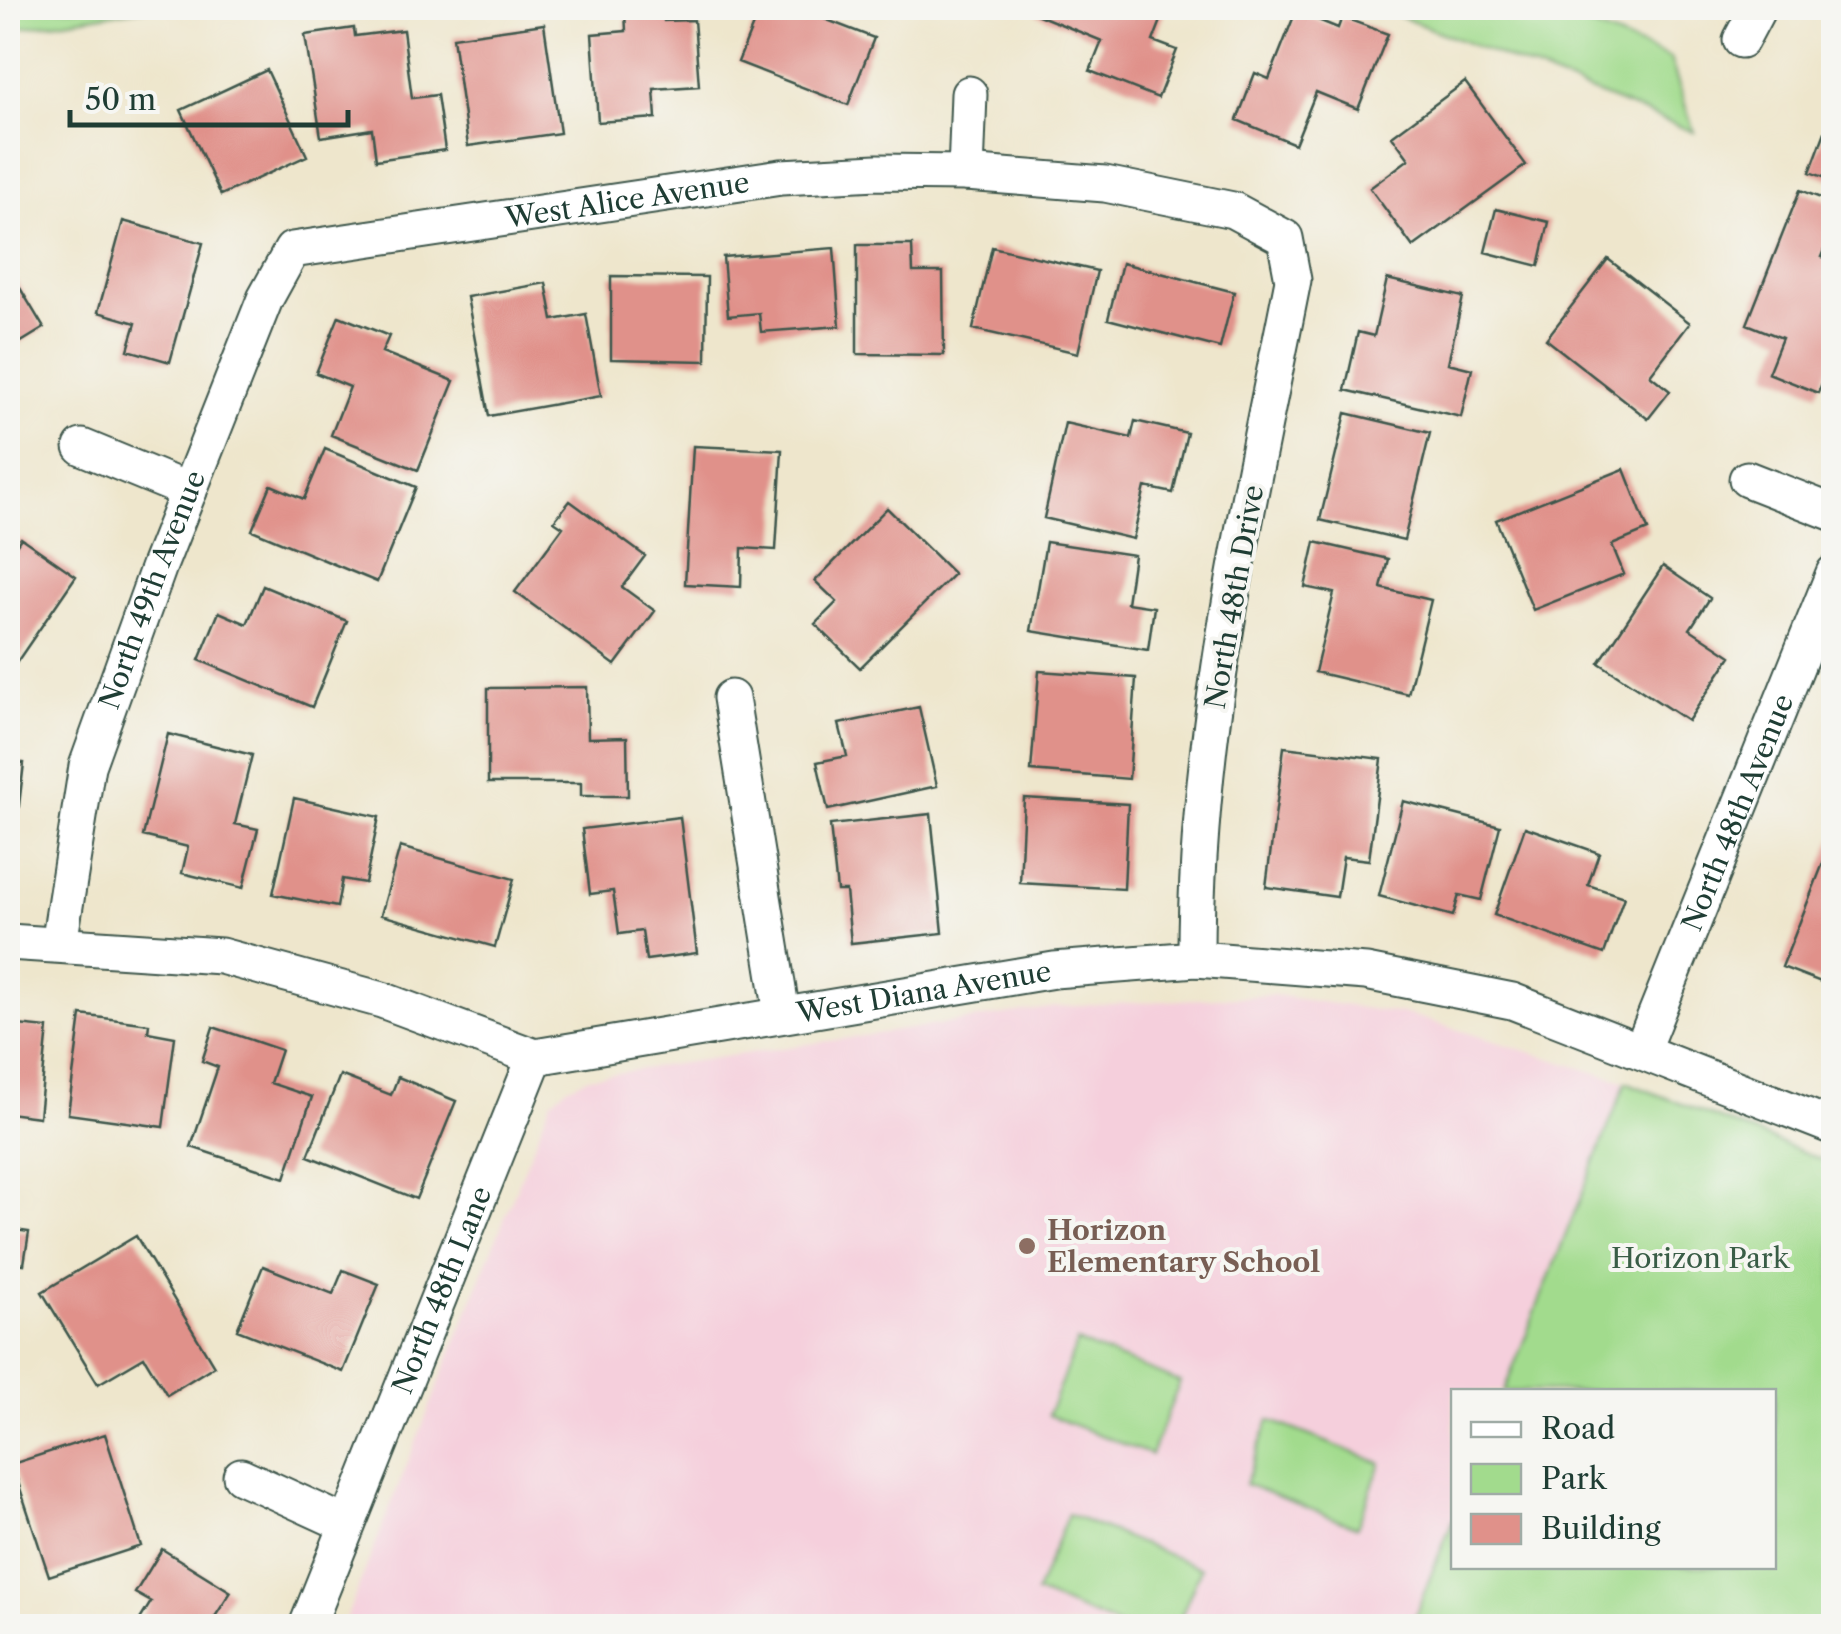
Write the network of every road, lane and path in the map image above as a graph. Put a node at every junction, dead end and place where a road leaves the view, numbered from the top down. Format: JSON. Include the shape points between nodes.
{"nodes":[{"id":1,"x":1758,"y":8,"type":"edge"},
{"id":2,"x":1741,"y":40,"type":"dead end"},
{"id":3,"x":969,"y":94,"type":"dead end"},
{"id":4,"x":966,"y":173,"type":"junction"},
{"id":5,"x":1285,"y":238,"type":"joint"},
{"id":6,"x":292,"y":250,"type":"joint"},
{"id":7,"x":82,"y":447,"type":"dead end"},
{"id":8,"x":1746,"y":479,"type":"dead end"},
{"id":9,"x":189,"y":492,"type":"junction"},
{"id":10,"x":1834,"y":514,"type":"edge"},
{"id":11,"x":1834,"y":574,"type":"edge"},
{"id":12,"x":731,"y":698,"type":"dead end"},
{"id":13,"x":8,"y":942,"type":"edge"},
{"id":14,"x":60,"y":944,"type":"junction"},
{"id":15,"x":1196,"y":959,"type":"junction"},
{"id":16,"x":782,"y":1014,"type":"junction"},
{"id":17,"x":1642,"y":1049,"type":"junction"},
{"id":18,"x":535,"y":1057,"type":"junction"},
{"id":19,"x":1834,"y":1127,"type":"edge"},
{"id":20,"x":241,"y":1476,"type":"dead end"},
{"id":21,"x":346,"y":1524,"type":"junction"},
{"id":22,"x":307,"y":1626,"type":"edge"}],
"edges":[{"from":1,"to":2,"type":"street"},
{"from":3,"to":4,"type":"street"},
{"from":4,"to":5,"type":"street","name":"West Alice Avenue","via":[[1160,195],[1233,210]]},
{"from":4,"to":6,"type":"street","name":"West Alice Avenue","via":[[781,177]]},
{"from":5,"to":15,"type":"street","name":"North 48th Drive","via":[[1294,280],[1218,660]]},
{"from":6,"to":9,"type":"street","name":"North 49th Avenue","via":[[265,299]]},
{"from":7,"to":9,"type":"street"},
{"from":8,"to":10,"type":"street"},
{"from":9,"to":14,"type":"street","name":"North 49th Avenue","via":[[87,766]]},
{"from":11,"to":17,"type":"street","name":"North 48th Avenue"},
{"from":12,"to":16,"type":"street"},
{"from":13,"to":14,"type":"street"},
{"from":14,"to":18,"type":"street","via":[[221,956],[382,1000]]},
{"from":15,"to":16,"type":"street","name":"West Diana Avenue","via":[[1054,970]]},
{"from":15,"to":17,"type":"street","name":"West Diana Avenue","via":[[1366,972],[1441,986],[1512,1002]]},
{"from":16,"to":18,"type":"street","name":"West Diana Avenue"},
{"from":17,"to":19,"type":"street","name":"West Diana Avenue"},
{"from":18,"to":21,"type":"street","name":"North 48th Lane"},
{"from":20,"to":21,"type":"street"},
{"from":21,"to":22,"type":"street","name":"North 48th Lane"}]}
